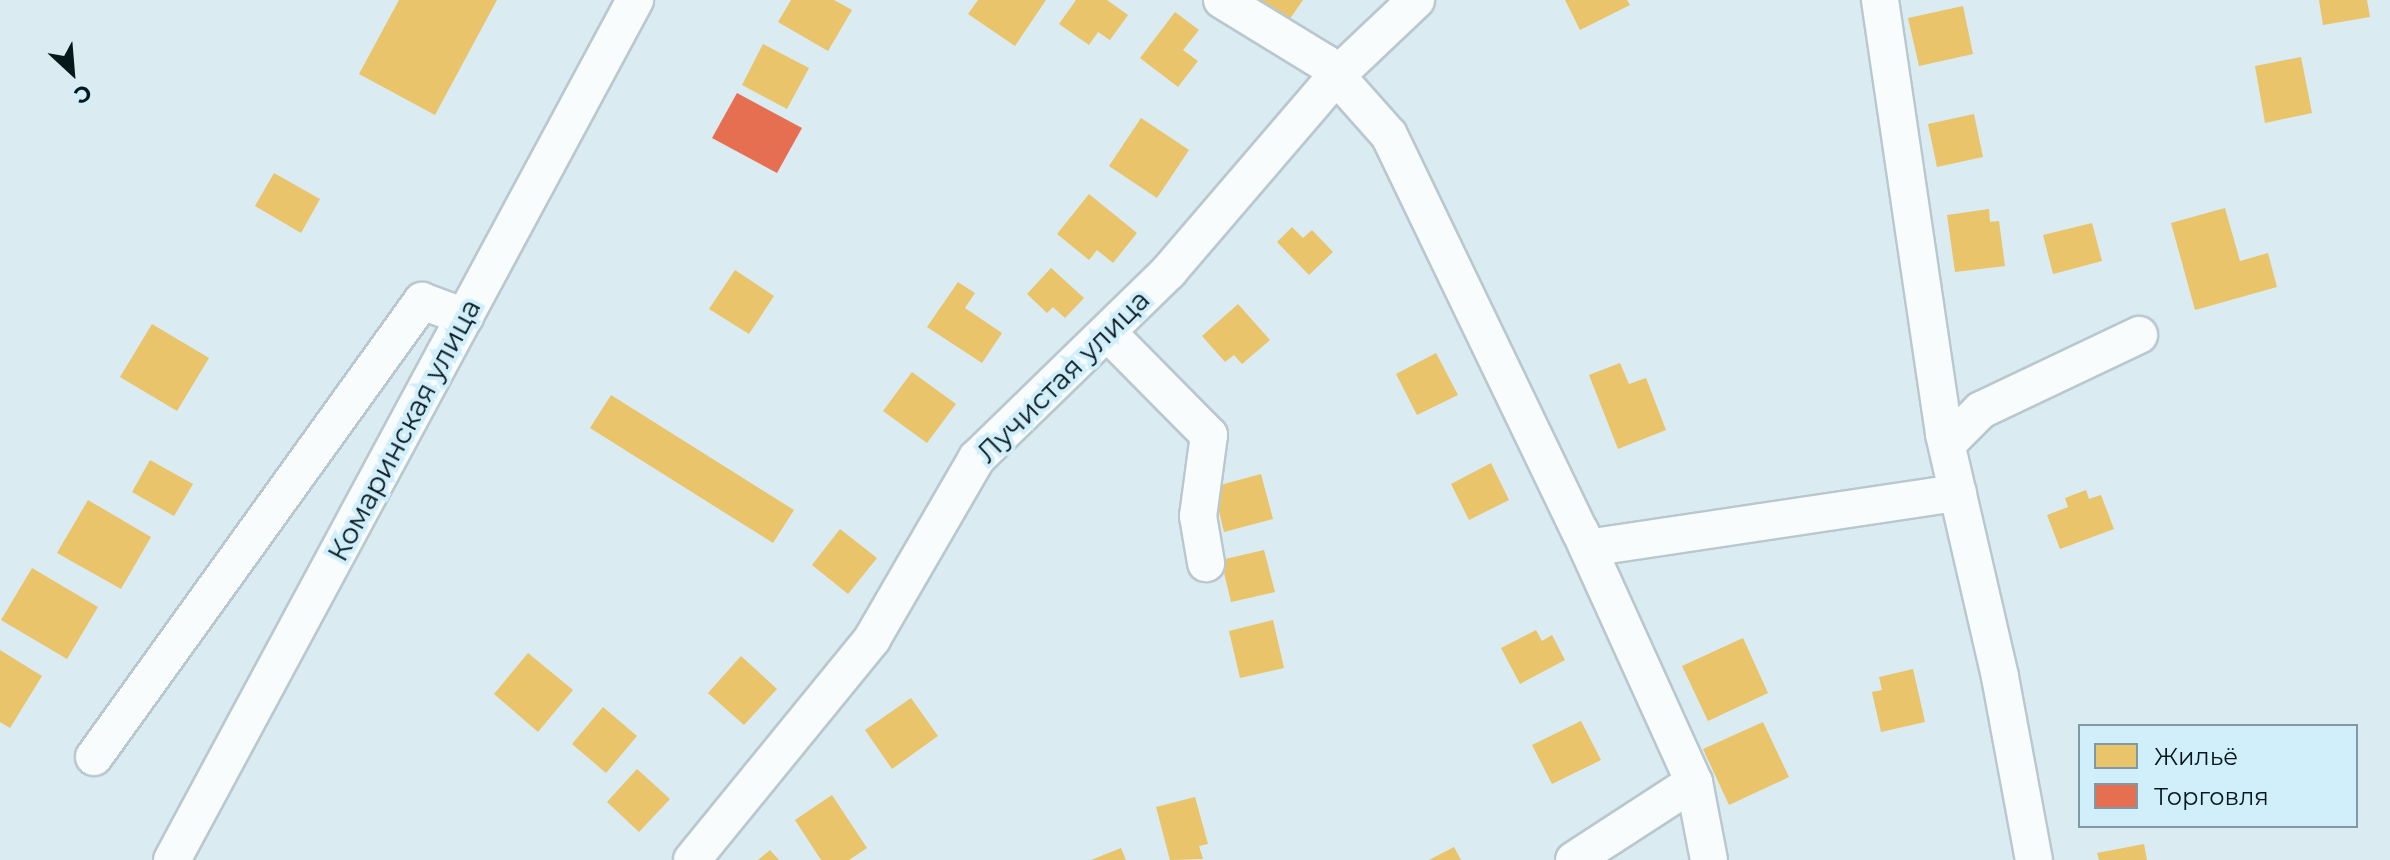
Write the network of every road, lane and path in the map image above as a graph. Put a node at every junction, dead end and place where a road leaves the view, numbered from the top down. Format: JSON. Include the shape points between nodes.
{"nodes":[{"id":1,"x":635,"y":0,"type":"edge"},
{"id":2,"x":1222,"y":0,"type":"edge"},
{"id":3,"x":1416,"y":0,"type":"edge"},
{"id":4,"x":1880,"y":0,"type":"edge"},
{"id":5,"x":1337,"y":75,"type":"junction"},
{"id":6,"x":465,"y":317,"type":"junction"},
{"id":7,"x":1107,"y":332,"type":"junction"},
{"id":8,"x":2139,"y":335,"type":"dead end"},
{"id":9,"x":1947,"y":444,"type":"junction"},
{"id":10,"x":1958,"y":493,"type":"junction"},
{"id":11,"x":1588,"y":548,"type":"junction"},
{"id":12,"x":1206,"y":563,"type":"dead end"},
{"id":13,"x":94,"y":757,"type":"dead end"},
{"id":14,"x":1694,"y":782,"type":"junction"},
{"id":15,"x":172,"y":860,"type":"edge"},
{"id":16,"x":692,"y":860,"type":"edge"},
{"id":17,"x":1574,"y":860,"type":"edge"},
{"id":18,"x":1709,"y":860,"type":"edge"},
{"id":19,"x":2034,"y":860,"type":"edge"}],
"edges":[{"from":1,"to":6,"type":"street","name":"Комаринская улица"},
{"from":2,"to":5,"type":"street"},
{"from":3,"to":5,"type":"street","name":"Лучистая улица"},
{"from":4,"to":9,"type":"street"},
{"from":5,"to":7,"type":"street","name":"Лучистая улица","via":[[1169,271]]},
{"from":5,"to":11,"type":"street","via":[[1389,135],[1421,194]]},
{"from":6,"to":13,"type":"street","via":[[422,301]]},
{"from":6,"to":15,"type":"street","name":"Комаринская улица"},
{"from":7,"to":12,"type":"street","via":[[1209,435],[1198,516]]},
{"from":7,"to":16,"type":"street","name":"Лучистая улица","via":[[977,458],[872,639]]},
{"from":8,"to":9,"type":"street","via":[[1981,410]]},
{"from":9,"to":10,"type":"street"},
{"from":10,"to":11,"type":"street"},
{"from":10,"to":19,"type":"street"},
{"from":11,"to":14,"type":"street"},
{"from":14,"to":17,"type":"street"},
{"from":14,"to":18,"type":"street"}]}
